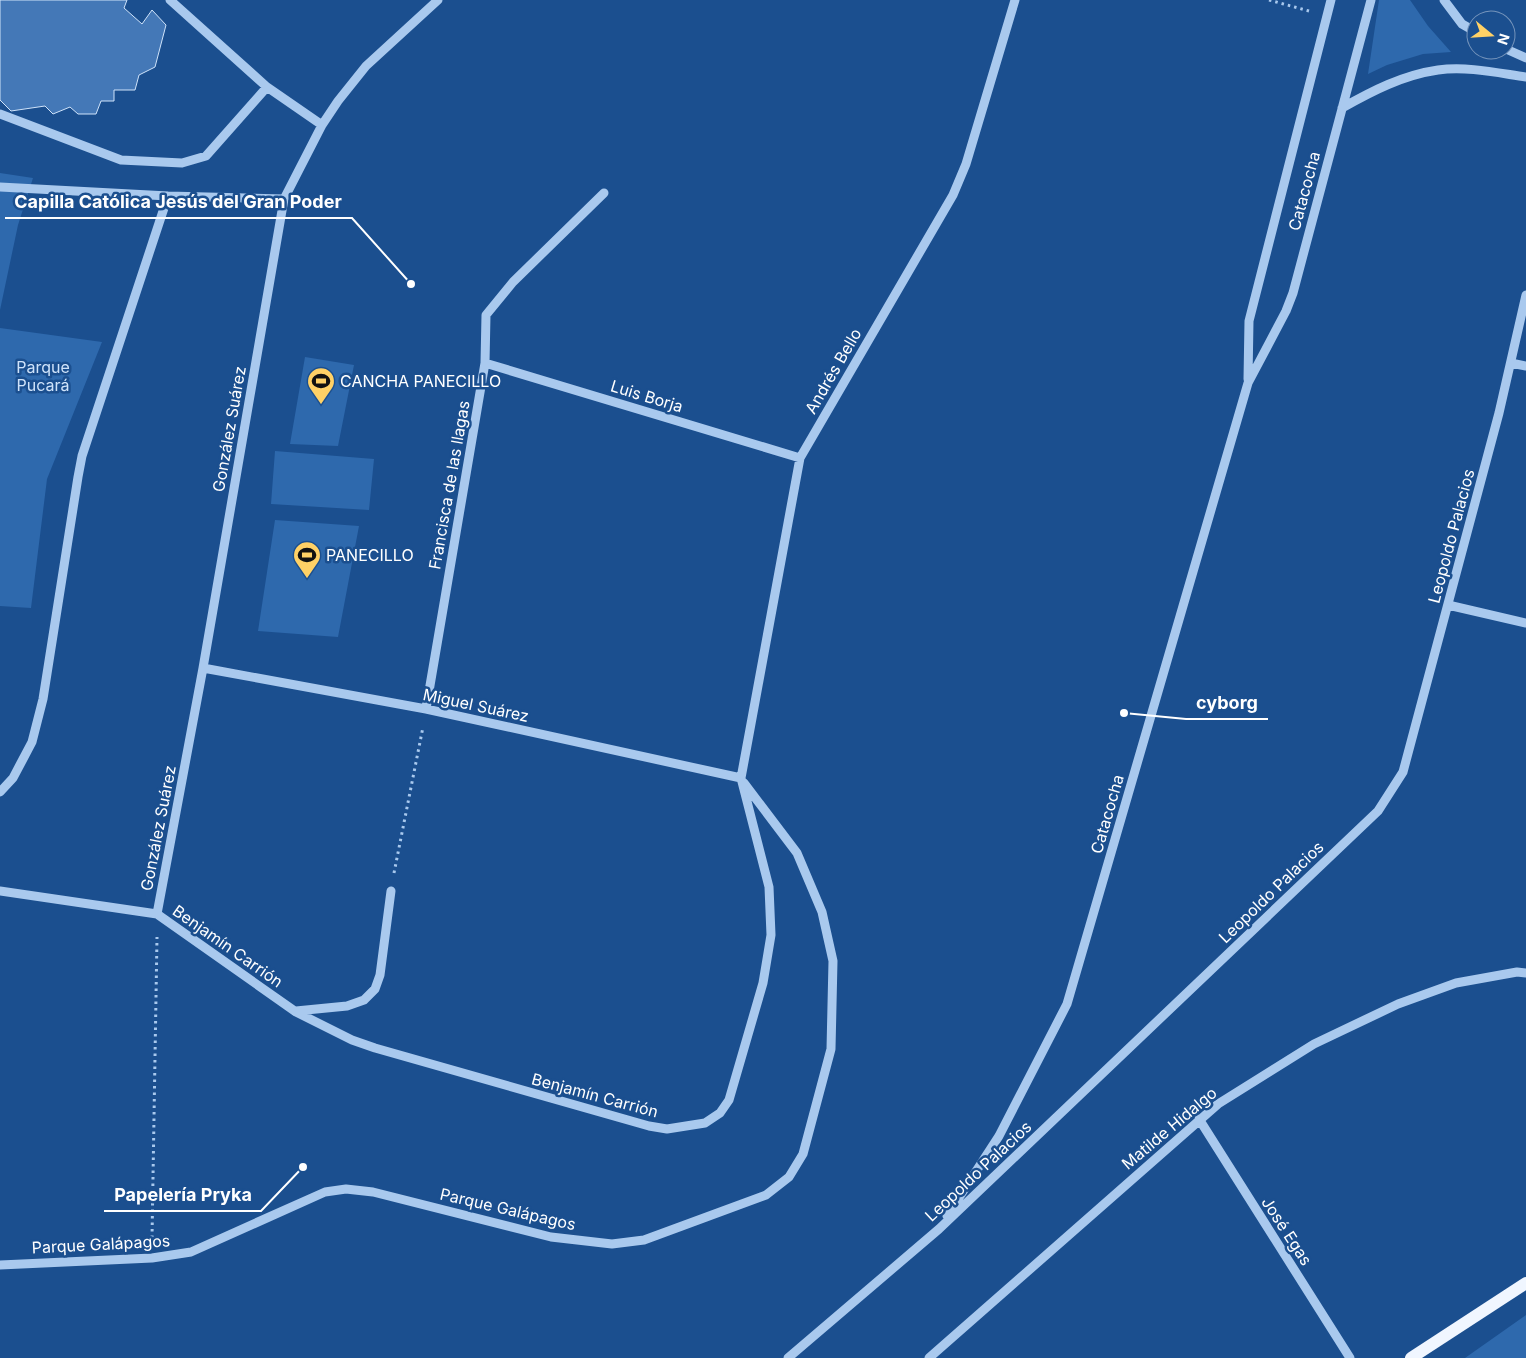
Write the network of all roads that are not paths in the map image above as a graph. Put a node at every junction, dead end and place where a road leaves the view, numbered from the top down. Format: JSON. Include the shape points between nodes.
{"nodes":[{"id":1,"x":170,"y":0,"type":"edge"},
{"id":2,"x":438,"y":0,"type":"edge"},
{"id":3,"x":1015,"y":0,"type":"edge"},
{"id":4,"x":1331,"y":0,"type":"edge"},
{"id":5,"x":1371,"y":0,"type":"edge"},
{"id":6,"x":1444,"y":0,"type":"edge"},
{"id":7,"x":1466,"y":26,"type":"edge"},
{"id":8,"x":1526,"y":77,"type":"edge"},
{"id":9,"x":267,"y":86,"type":"junction"},
{"id":10,"x":1342,"y":108,"type":"junction"},
{"id":11,"x":0,"y":114,"type":"edge"},
{"id":12,"x":322,"y":125,"type":"junction"},
{"id":13,"x":0,"y":187,"type":"edge"},
{"id":14,"x":604,"y":193,"type":"dead end"},
{"id":15,"x":168,"y":196,"type":"junction"},
{"id":16,"x":284,"y":199,"type":"junction"},
{"id":17,"x":1526,"y":295,"type":"edge"},
{"id":18,"x":485,"y":363,"type":"junction"},
{"id":19,"x":1512,"y":363,"type":"junction"},
{"id":20,"x":1526,"y":366,"type":"edge"},
{"id":21,"x":1248,"y":383,"type":"junction"},
{"id":22,"x":800,"y":458,"type":"junction"},
{"id":23,"x":1448,"y":605,"type":"junction"},
{"id":24,"x":1526,"y":623,"type":"edge"},
{"id":25,"x":203,"y":668,"type":"junction"},
{"id":26,"x":426,"y":709,"type":"junction"},
{"id":27,"x":741,"y":778,"type":"junction"},
{"id":28,"x":0,"y":792,"type":"edge"},
{"id":29,"x":0,"y":891,"type":"edge"},
{"id":30,"x":391,"y":891,"type":"road end"},
{"id":31,"x":157,"y":914,"type":"junction"},
{"id":32,"x":1526,"y":973,"type":"edge"},
{"id":33,"x":296,"y":1012,"type":"junction"},
{"id":34,"x":1199,"y":1119,"type":"junction"},
{"id":35,"x":938,"y":1229,"type":"junction"},
{"id":36,"x":0,"y":1265,"type":"edge"},
{"id":37,"x":1526,"y":1283,"type":"edge"},
{"id":38,"x":788,"y":1358,"type":"edge"},
{"id":39,"x":929,"y":1358,"type":"edge"},
{"id":40,"x":1350,"y":1358,"type":"edge"},
{"id":41,"x":1411,"y":1358,"type":"edge"}],
"edges":[{"from":1,"to":9,"type":"street"},
{"from":2,"to":12,"type":"street","name":"González Suárez","via":[[366,66]]},
{"from":3,"to":22,"type":"street","name":"Andrés Bello","via":[[966,164],[953,195]]},
{"from":4,"to":21,"type":"street","name":"Catacocha","via":[[1250,321]]},
{"from":5,"to":10,"type":"street","name":"Catacocha"},
{"from":6,"to":7,"type":"street"},
{"from":8,"to":10,"type":"street","via":[[1439,70],[1393,82]]},
{"from":9,"to":11,"type":"street","via":[[206,156],[182,164],[121,160]]},
{"from":9,"to":12,"type":"street"},
{"from":10,"to":21,"type":"street","name":"Catacocha","via":[[1293,293]]},
{"from":12,"to":16,"type":"street","name":"González Suárez"},
{"from":13,"to":15,"type":"street"},
{"from":14,"to":18,"type":"street","name":"Francisca de las llagas","via":[[513,282],[486,314]]},
{"from":15,"to":16,"type":"street"},
{"from":15,"to":28,"type":"street","via":[[82,456],[44,698],[32,742],[14,778]]},
{"from":16,"to":25,"type":"street","name":"González Suárez"},
{"from":17,"to":19,"type":"street","name":"Leopoldo Palacios"},
{"from":18,"to":22,"type":"street","name":"Luis Borja"},
{"from":18,"to":26,"type":"street","name":"Francisca de las llagas"},
{"from":19,"to":20,"type":"street"},
{"from":19,"to":23,"type":"street","name":"Leopoldo Palacios"},
{"from":21,"to":35,"type":"street","name":"Catacocha","via":[[1067,1004],[998,1136]]},
{"from":22,"to":27,"type":"street","name":"Andrés Bello"},
{"from":23,"to":24,"type":"street"},
{"from":23,"to":35,"type":"street","name":"Leopoldo Palacios","via":[[1404,772],[1378,811]]},
{"from":25,"to":26,"type":"street","name":"Miguel Suárez"},
{"from":25,"to":31,"type":"street","name":"González Suárez"},
{"from":26,"to":27,"type":"street","name":"Miguel Suárez"},
{"from":27,"to":33,"type":"street","name":"Benjamín Carrión","via":[[769,887],[771,934],[763,983],[729,1100],[720,1113],[705,1122],[667,1129],[649,1126],[375,1048]]},
{"from":27,"to":36,"type":"street","name":"Parque Galápagos","via":[[797,853],[822,912],[834,961],[831,1049],[803,1154],[789,1177],[766,1195],[644,1240],[612,1244],[551,1237],[373,1192],[346,1189],[325,1192],[191,1252],[152,1258]]},
{"from":29,"to":31,"type":"street"},
{"from":30,"to":33,"type":"street","via":[[380,975],[375,988],[364,1000],[347,1006]]},
{"from":31,"to":33,"type":"street","name":"Benjamín Carrión"},
{"from":32,"to":34,"type":"street","name":"Matilde Hidalgo","via":[[1456,983],[1398,1004],[1314,1044]]},
{"from":34,"to":39,"type":"street","name":"Matilde Hidalgo"},
{"from":34,"to":40,"type":"street","name":"José Egas"},
{"from":35,"to":38,"type":"street","name":"Leopoldo Palacios"},
{"from":37,"to":41,"type":"main road"}]}
